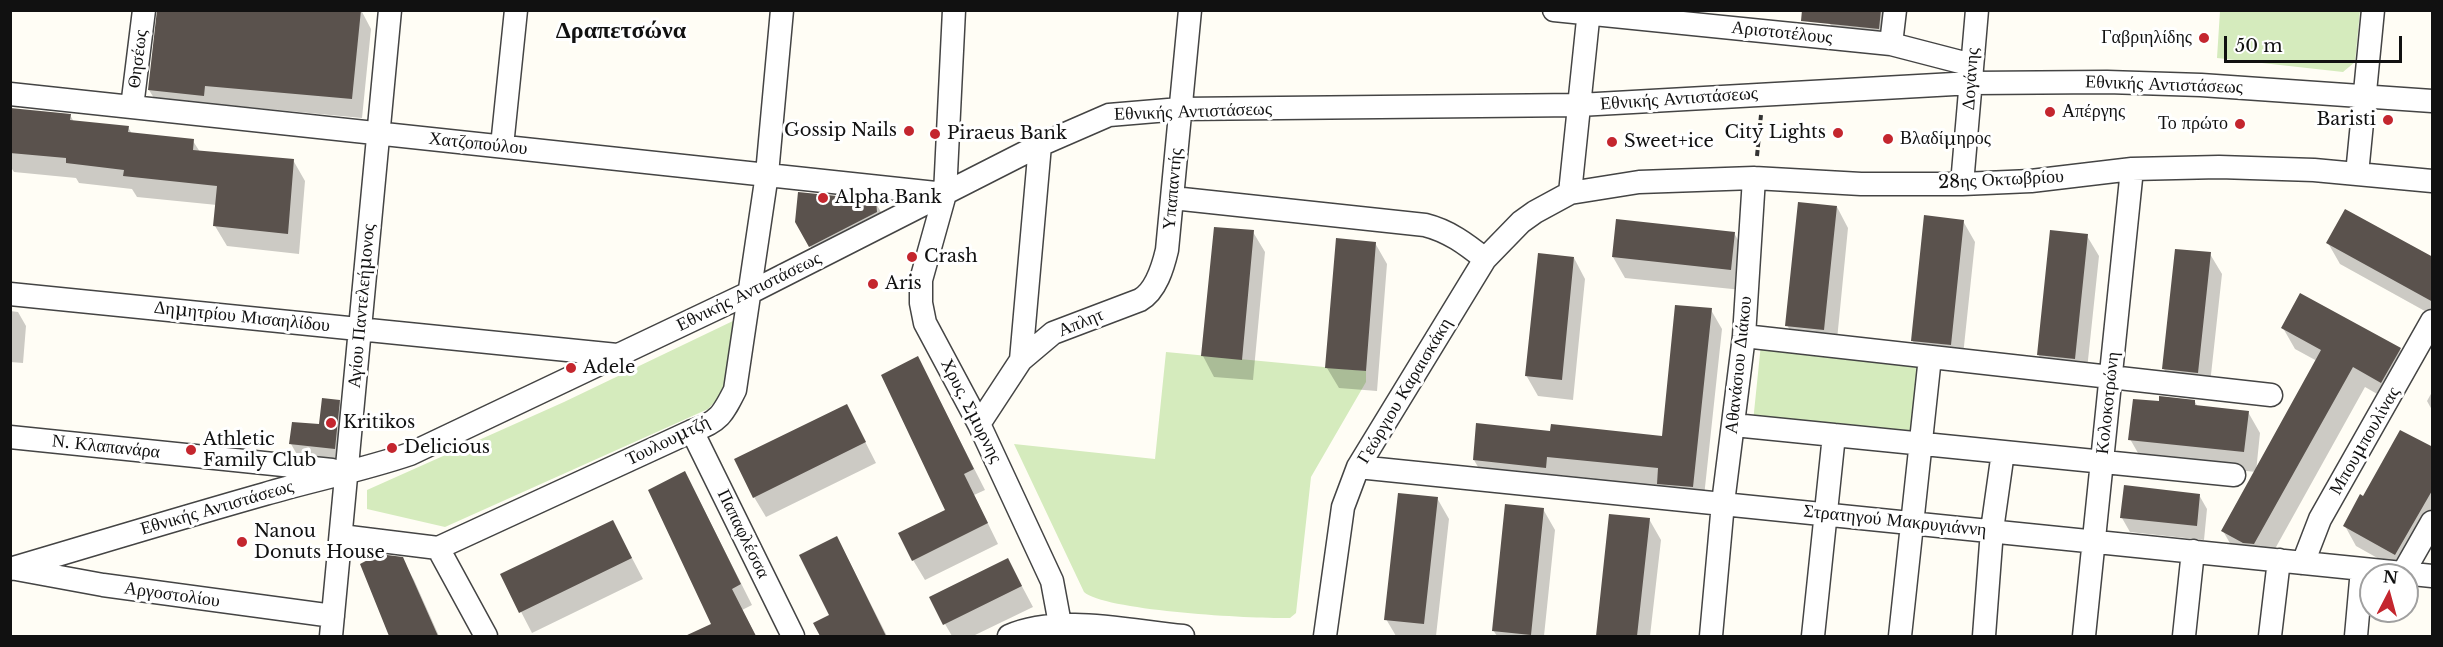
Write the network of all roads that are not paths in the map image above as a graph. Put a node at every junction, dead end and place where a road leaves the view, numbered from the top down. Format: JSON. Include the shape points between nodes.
{"nodes":[{"id":1,"x":144,"y":10,"type":"edge"},
{"id":2,"x":390,"y":10,"type":"edge"},
{"id":3,"x":516,"y":10,"type":"edge"},
{"id":4,"x":783,"y":10,"type":"edge"},
{"id":5,"x":954,"y":10,"type":"edge"},
{"id":6,"x":1190,"y":10,"type":"edge"},
{"id":7,"x":1554,"y":10,"type":"edge"},
{"id":8,"x":1895,"y":10,"type":"edge"},
{"id":9,"x":1977,"y":10,"type":"edge"},
{"id":10,"x":2373,"y":10,"type":"edge"},
{"id":11,"x":1589,"y":12,"type":"edge"},
{"id":12,"x":1891,"y":44,"type":"junction"},
{"id":13,"x":1972,"y":74,"type":"junction"},
{"id":14,"x":10,"y":94,"type":"edge"},
{"id":15,"x":2364,"y":96,"type":"junction"},
{"id":16,"x":2433,"y":101,"type":"edge"},
{"id":17,"x":1579,"y":105,"type":"junction"},
{"id":18,"x":132,"y":107,"type":"junction"},
{"id":19,"x":1180,"y":110,"type":"junction"},
{"id":20,"x":378,"y":133,"type":"junction"},
{"id":21,"x":1040,"y":145,"type":"junction"},
{"id":22,"x":502,"y":146,"type":"junction"},
{"id":23,"x":2132,"y":169,"type":"junction"},
{"id":24,"x":767,"y":174,"type":"junction"},
{"id":25,"x":2357,"y":174,"type":"junction"},
{"id":26,"x":1755,"y":178,"type":"junction"},
{"id":27,"x":2433,"y":181,"type":"edge"},
{"id":28,"x":1962,"y":184,"type":"junction"},
{"id":29,"x":1570,"y":193,"type":"junction"},
{"id":30,"x":945,"y":194,"type":"junction"},
{"id":31,"x":1173,"y":198,"type":"junction"},
{"id":32,"x":1485,"y":259,"type":"junction"},
{"id":33,"x":1165,"y":261,"type":"joint"},
{"id":34,"x":749,"y":293,"type":"junction"},
{"id":35,"x":10,"y":294,"type":"edge"},
{"id":36,"x":2433,"y":321,"type":"edge"},
{"id":37,"x":360,"y":329,"type":"junction"},
{"id":38,"x":1744,"y":336,"type":"junction"},
{"id":39,"x":617,"y":355,"type":"junction"},
{"id":40,"x":1930,"y":357,"type":"junction"},
{"id":41,"x":1021,"y":360,"type":"junction"},
{"id":42,"x":2110,"y":377,"type":"junction"},
{"id":43,"x":2271,"y":395,"type":"dead end"},
{"id":44,"x":979,"y":424,"type":"junction"},
{"id":45,"x":1734,"y":425,"type":"junction"},
{"id":46,"x":692,"y":431,"type":"junction"},
{"id":47,"x":1834,"y":435,"type":"junction"},
{"id":48,"x":10,"y":437,"type":"edge"},
{"id":49,"x":1921,"y":444,"type":"junction"},
{"id":50,"x":2003,"y":452,"type":"junction"},
{"id":51,"x":2102,"y":462,"type":"junction"},
{"id":52,"x":1358,"y":466,"type":"junction"},
{"id":53,"x":346,"y":471,"type":"junction"},
{"id":54,"x":2234,"y":475,"type":"dead end"},
{"id":55,"x":1723,"y":503,"type":"junction"},
{"id":56,"x":1826,"y":514,"type":"junction"},
{"id":57,"x":1911,"y":522,"type":"junction"},
{"id":58,"x":2433,"y":522,"type":"edge"},
{"id":59,"x":1992,"y":530,"type":"junction"},
{"id":60,"x":341,"y":536,"type":"junction"},
{"id":61,"x":2094,"y":541,"type":"junction"},
{"id":62,"x":438,"y":548,"type":"junction"},
{"id":63,"x":2193,"y":551,"type":"junction"},
{"id":64,"x":2279,"y":560,"type":"junction"},
{"id":65,"x":2303,"y":563,"type":"junction"},
{"id":66,"x":2409,"y":563,"type":"edge"},
{"id":67,"x":11,"y":569,"type":"edge"},
{"id":68,"x":2359,"y":569,"type":"edge"},
{"id":69,"x":2359,"y":602,"type":"edge"},
{"id":70,"x":1060,"y":624,"type":"junction"},
{"id":71,"x":332,"y":626,"type":"edge"},
{"id":72,"x":1033,"y":633,"type":"edge"},
{"id":73,"x":486,"y":636,"type":"edge"},
{"id":74,"x":793,"y":636,"type":"edge"},
{"id":75,"x":1009,"y":636,"type":"edge"},
{"id":76,"x":1183,"y":636,"type":"edge"},
{"id":77,"x":1325,"y":636,"type":"edge"},
{"id":78,"x":1711,"y":636,"type":"edge"},
{"id":79,"x":1813,"y":636,"type":"edge"},
{"id":80,"x":1900,"y":636,"type":"edge"},
{"id":81,"x":1984,"y":636,"type":"edge"},
{"id":82,"x":2084,"y":636,"type":"edge"},
{"id":83,"x":2184,"y":636,"type":"edge"},
{"id":84,"x":2270,"y":636,"type":"edge"},
{"id":85,"x":2356,"y":636,"type":"edge"}],
"edges":[{"from":1,"to":18,"type":"street","name":"Θησέως"},
{"from":2,"to":20,"type":"street","name":"Αγίου Παντελεήμονος"},
{"from":3,"to":22,"type":"street"},
{"from":4,"to":24,"type":"street","name":"Τουλουμτζή"},
{"from":5,"to":30,"type":"street","name":"Χρυς. Σμυρνης"},
{"from":6,"to":19,"type":"street","name":"Υπαπαντής"},
{"from":7,"to":11,"type":"street","name":"Αριστοτέλους"},
{"from":8,"to":12,"type":"street"},
{"from":9,"to":13,"type":"street","name":"Δογάνης"},
{"from":10,"to":15,"type":"street"},
{"from":11,"to":12,"type":"street","name":"Αριστοτέλους"},
{"from":11,"to":17,"type":"street"},
{"from":12,"to":13,"type":"street","name":"Αριστοτέλους"},
{"from":13,"to":15,"type":"street","name":"Εθνικής Αντιστάσεως"},
{"from":13,"to":17,"type":"street","name":"Εθνικής Αντιστάσεως","via":[[1763,94]]},
{"from":13,"to":28,"type":"street","name":"Δογάνης"},
{"from":14,"to":18,"type":"street","name":"Χατζοπούλου"},
{"from":15,"to":16,"type":"street","name":"Εθνικής Αντιστάσεως"},
{"from":15,"to":25,"type":"street"},
{"from":17,"to":19,"type":"street","name":"Εθνικής Αντιστάσεως"},
{"from":17,"to":29,"type":"street"},
{"from":18,"to":20,"type":"street","name":"Χατζοπούλου"},
{"from":19,"to":21,"type":"street","name":"Εθνικής Αντιστάσεως","via":[[1109,115]]},
{"from":19,"to":31,"type":"street","name":"Υπαπαντής"},
{"from":20,"to":22,"type":"street","name":"Χατζοπούλου"},
{"from":20,"to":37,"type":"street","name":"Αγίου Παντελεήμονος"},
{"from":21,"to":30,"type":"street","name":"Εθνικής Αντιστάσεως"},
{"from":21,"to":41,"type":"street"},
{"from":22,"to":24,"type":"street","name":"Χατζοπούλου"},
{"from":23,"to":25,"type":"street","name":"28ης Οκτωβρίου","via":[[2262,167]]},
{"from":23,"to":28,"type":"street","name":"28ης Οκτωβρίου"},
{"from":23,"to":42,"type":"street","name":"Κολοκοτρώνη"},
{"from":24,"to":30,"type":"street","name":"Χατζοπούλου"},
{"from":24,"to":34,"type":"street","name":"Τουλουμτζή"},
{"from":25,"to":27,"type":"street","name":"28ης Οκτωβρίου"},
{"from":26,"to":28,"type":"street","name":"28ης Οκτωβρίου"},
{"from":26,"to":29,"type":"street","name":"28ης Οκτωβρίου","via":[[1639,182]]},
{"from":26,"to":38,"type":"street","name":"Αθανάσιου Διάκου"},
{"from":29,"to":32,"type":"street","name":"Γεώργιου Καραισκάκη","via":[[1521,222]]},
{"from":30,"to":34,"type":"street","name":"Εθνικής Αντιστάσεως"},
{"from":30,"to":44,"type":"street","name":"Χρυς. Σμυρνης","via":[[921,280],[921,303],[926,323]]},
{"from":31,"to":32,"type":"street","via":[[1425,225],[1456,237]]},
{"from":31,"to":33,"type":"street","name":"Υπαπαντής"},
{"from":32,"to":52,"type":"street","name":"Γεώργιου Καραισκάκη"},
{"from":33,"to":41,"type":"street","name":"Απλητ","via":[[1145,297],[1053,333]]},
{"from":34,"to":39,"type":"street","name":"Εθνικής Αντιστάσεως"},
{"from":34,"to":46,"type":"street","name":"Τουλουμτζή","via":[[735,390],[712,424]]},
{"from":35,"to":37,"type":"street","name":"Δημητρίου Μισαηλίδου"},
{"from":36,"to":65,"type":"street","name":"Μπουμπουλίνας","via":[[2320,519]]},
{"from":37,"to":39,"type":"street","name":"Δημητρίου Μισαηλίδου"},
{"from":37,"to":53,"type":"street","name":"Αγίου Παντελεήμονος"},
{"from":38,"to":40,"type":"street"},
{"from":38,"to":45,"type":"street","name":"Αθανάσιου Διάκου"},
{"from":39,"to":53,"type":"street","name":"Εθνικής Αντιστάσεως","via":[[410,454]]},
{"from":40,"to":42,"type":"street"},
{"from":40,"to":49,"type":"street"},
{"from":41,"to":44,"type":"street","name":"Απλητ"},
{"from":42,"to":43,"type":"street"},
{"from":42,"to":51,"type":"street","name":"Κολοκοτρώνη"},
{"from":44,"to":70,"type":"street","name":"Χρυς. Σμυρνης","via":[[1052,581]]},
{"from":45,"to":47,"type":"street"},
{"from":45,"to":55,"type":"street","name":"Αθανάσιου Διάκου"},
{"from":46,"to":62,"type":"street","name":"Τουλουμτζή"},
{"from":46,"to":74,"type":"street","name":"Παπαφλέσσα"},
{"from":47,"to":49,"type":"street"},
{"from":47,"to":56,"type":"street"},
{"from":48,"to":53,"type":"street","name":"Ν. Κλαπανάρα"},
{"from":49,"to":50,"type":"street"},
{"from":49,"to":57,"type":"street"},
{"from":50,"to":51,"type":"street"},
{"from":50,"to":59,"type":"street"},
{"from":51,"to":54,"type":"street"},
{"from":51,"to":61,"type":"street","name":"Κολοκοτρώνη"},
{"from":52,"to":55,"type":"street","name":"Στρατηγού Μακρυγιάννη"},
{"from":52,"to":77,"type":"street","name":"Γεώργιου Καραισκάκη","via":[[1343,507]]},
{"from":53,"to":60,"type":"street","name":"Αγίου Παντελεήμονος"},
{"from":53,"to":67,"type":"street","name":"Εθνικής Αντιστάσεως"},
{"from":55,"to":56,"type":"street","name":"Στρατηγού Μακρυγιάννη"},
{"from":55,"to":78,"type":"street","name":"Αθανάσιου Διάκου"},
{"from":56,"to":57,"type":"street","name":"Στρατηγού Μακρυγιάννη"},
{"from":56,"to":79,"type":"street"},
{"from":57,"to":59,"type":"street","name":"Στρατηγού Μακρυγιάννη"},
{"from":57,"to":80,"type":"street"},
{"from":58,"to":66,"type":"street"},
{"from":59,"to":61,"type":"street","name":"Στρατηγού Μακρυγιάννη"},
{"from":59,"to":81,"type":"street"},
{"from":60,"to":62,"type":"street"},
{"from":60,"to":71,"type":"street","name":"Αγίου Παντελεήμονος"},
{"from":61,"to":63,"type":"street","name":"Στρατηγού Μακρυγιάννη"},
{"from":61,"to":82,"type":"street","name":"Κολοκοτρώνη"},
{"from":62,"to":73,"type":"street"},
{"from":63,"to":64,"type":"street","name":"Στρατηγού Μακρυγιάννη"},
{"from":63,"to":83,"type":"street"},
{"from":64,"to":65,"type":"street","name":"Στρατηγού Μακρυγιάννη"},
{"from":64,"to":84,"type":"street"},
{"from":65,"to":68,"type":"street","name":"Στρατηγού Μακρυγιάννη"},
{"from":67,"to":71,"type":"street","name":"Αργοστολίου"},
{"from":69,"to":85,"type":"street"},
{"from":70,"to":72,"type":"street"},
{"from":70,"to":76,"type":"street"},
{"from":72,"to":75,"type":"street"}]}
